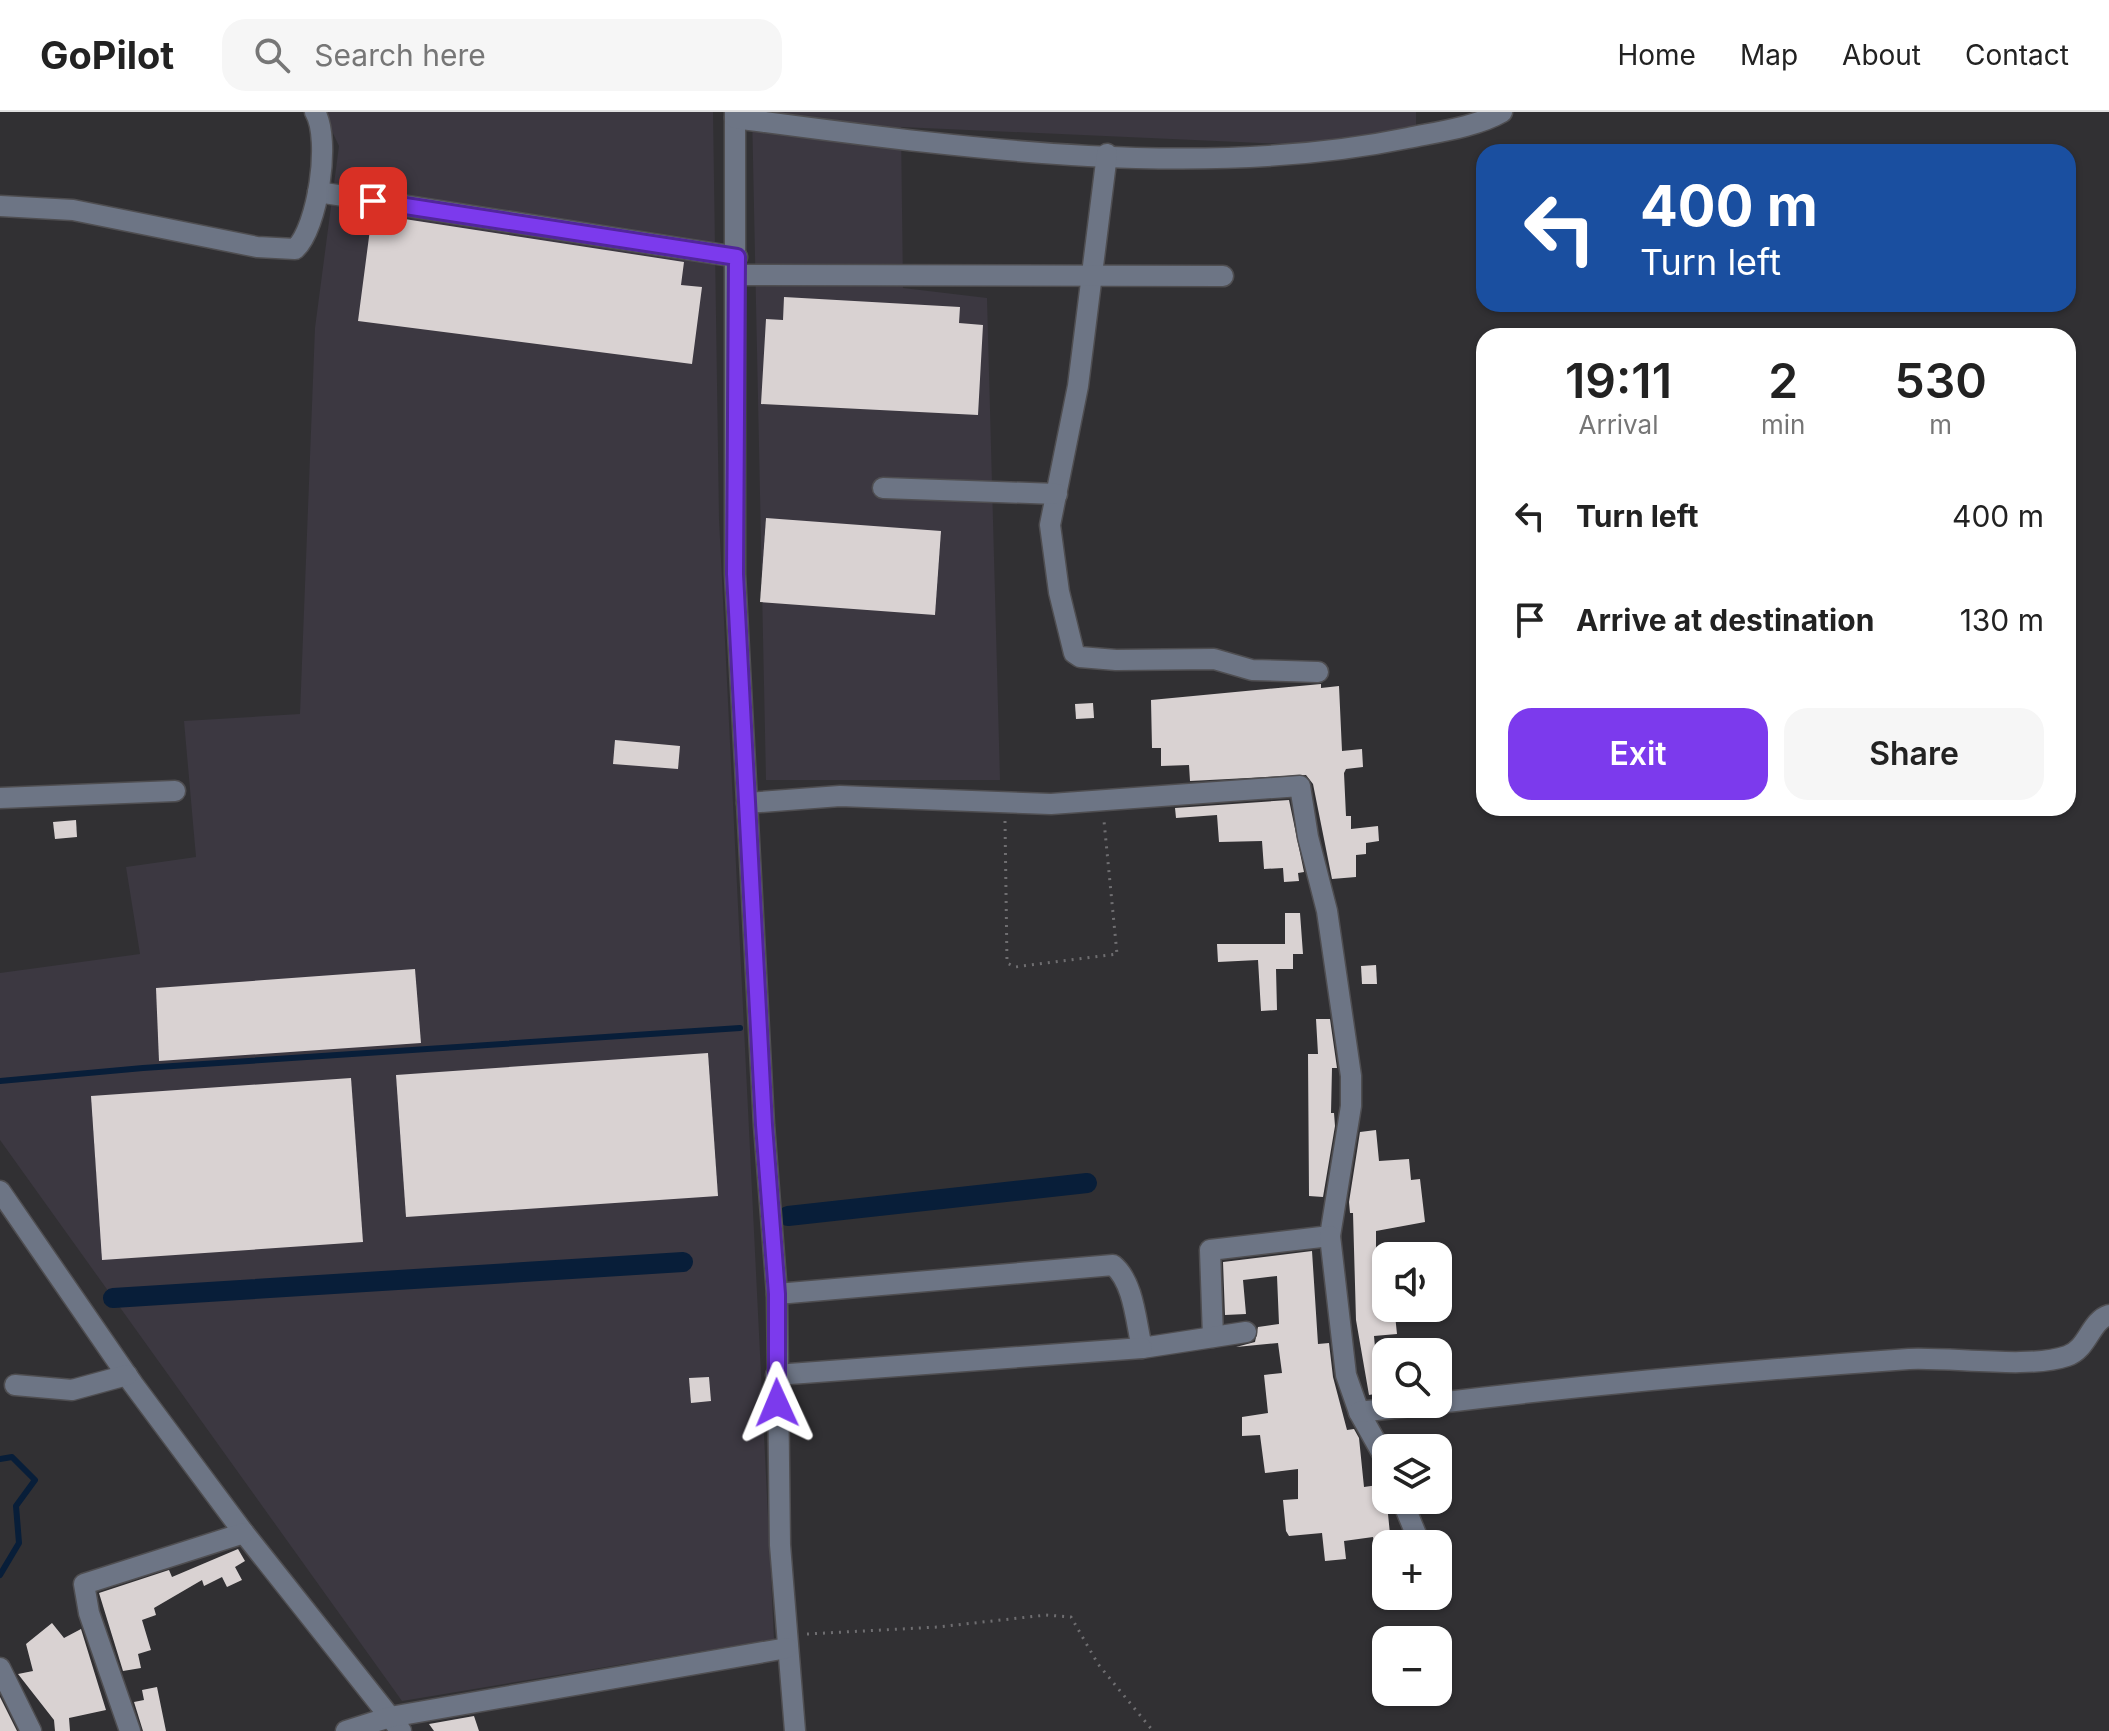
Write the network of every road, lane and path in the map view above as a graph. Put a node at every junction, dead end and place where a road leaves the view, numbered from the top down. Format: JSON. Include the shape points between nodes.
{"nodes":[{"id":1,"x":315,"y":112,"type":"edge"},
{"id":2,"x":1502,"y":112,"type":"edge"},
{"id":3,"x":735,"y":115,"type":"edge"},
{"id":4,"x":1107,"y":154,"type":"junction"},
{"id":5,"x":318,"y":192,"type":"junction"},
{"id":6,"x":0,"y":206,"type":"edge"},
{"id":7,"x":737,"y":266,"type":"junction"},
{"id":8,"x":1090,"y":275,"type":"junction"},
{"id":9,"x":1223,"y":276,"type":"dead end"},
{"id":10,"x":883,"y":488,"type":"dead end"},
{"id":11,"x":1057,"y":494,"type":"junction"},
{"id":12,"x":1318,"y":672,"type":"dead end"},
{"id":13,"x":175,"y":791,"type":"dead end"},
{"id":14,"x":0,"y":798,"type":"edge"},
{"id":15,"x":1005,"y":802,"type":"junction"},
{"id":16,"x":1102,"y":802,"type":"junction"},
{"id":17,"x":747,"y":803,"type":"junction"},
{"id":18,"x":0,"y":1191,"type":"edge"},
{"id":19,"x":1330,"y":1236,"type":"junction"},
{"id":20,"x":777,"y":1294,"type":"junction"},
{"id":21,"x":2109,"y":1315,"type":"edge"},
{"id":22,"x":1246,"y":1332,"type":"dead end"},
{"id":23,"x":1213,"y":1337,"type":"junction"},
{"id":24,"x":1142,"y":1348,"type":"junction"},
{"id":25,"x":127,"y":1375,"type":"junction"},
{"id":26,"x":776,"y":1375,"type":"junction"},
{"id":27,"x":15,"y":1385,"type":"dead end"},
{"id":28,"x":1452,"y":1402,"type":"edge"},
{"id":29,"x":1372,"y":1410,"type":"edge"},
{"id":30,"x":1359,"y":1412,"type":"junction"},
{"id":31,"x":1372,"y":1435,"type":"edge"},
{"id":32,"x":244,"y":1533,"type":"junction"},
{"id":33,"x":787,"y":1642,"type":"junction"},
{"id":34,"x":0,"y":1668,"type":"edge"},
{"id":35,"x":396,"y":1724,"type":"edge"},
{"id":36,"x":31,"y":1731,"type":"edge"},
{"id":37,"x":130,"y":1731,"type":"edge"},
{"id":38,"x":346,"y":1731,"type":"edge"},
{"id":39,"x":795,"y":1731,"type":"edge"},
{"id":40,"x":1153,"y":1731,"type":"edge"}],
"edges":[{"from":1,"to":5,"type":"street","via":[[322,138]]},
{"from":2,"to":4,"type":"street","via":[[1430,134],[1345,150]]},
{"from":3,"to":4,"type":"street","via":[[994,151]]},
{"from":3,"to":7,"type":"street"},
{"from":4,"to":8,"type":"street"},
{"from":5,"to":6,"type":"street","via":[[302,242],[280,251],[73,210]]},
{"from":5,"to":7,"type":"street"},
{"from":7,"to":8,"type":"street"},
{"from":7,"to":17,"type":"street","via":[[735,574]]},
{"from":8,"to":9,"type":"street"},
{"from":8,"to":11,"type":"street","via":[[1078,386]]},
{"from":10,"to":11,"type":"street"},
{"from":11,"to":12,"type":"street","via":[[1051,544],[1074,653],[1116,660],[1214,659],[1252,670]]},
{"from":13,"to":14,"type":"street"},
{"from":15,"to":16,"type":"street"},
{"from":15,"to":16,"type":"path","via":[[1007,963],[1015,967],[1117,954]]},
{"from":15,"to":17,"type":"street","via":[[840,796]]},
{"from":16,"to":19,"type":"street","via":[[1300,786],[1327,911],[1351,1076]]},
{"from":17,"to":20,"type":"street"},
{"from":18,"to":25,"type":"street"},
{"from":19,"to":23,"type":"street","via":[[1210,1250]]},
{"from":19,"to":30,"type":"street","via":[[1340,1349]]},
{"from":20,"to":24,"type":"street","via":[[1113,1265],[1127,1286]]},
{"from":20,"to":26,"type":"street"},
{"from":21,"to":28,"type":"street","via":[[2101,1318],[2080,1349],[2067,1356],[1806,1366]]},
{"from":22,"to":23,"type":"street"},
{"from":23,"to":24,"type":"street"},
{"from":24,"to":26,"type":"street"},
{"from":25,"to":27,"type":"street","via":[[72,1390]]},
{"from":25,"to":32,"type":"street"},
{"from":26,"to":33,"type":"street"},
{"from":29,"to":30,"type":"street"},
{"from":30,"to":31,"type":"street"},
{"from":32,"to":35,"type":"street"},
{"from":32,"to":37,"type":"street","via":[[84,1584]]},
{"from":33,"to":35,"type":"street"},
{"from":33,"to":39,"type":"street"},
{"from":33,"to":40,"type":"path","via":[[1046,1615],[1071,1617],[1098,1664]]},
{"from":34,"to":36,"type":"street"},
{"from":35,"to":38,"type":"street"}]}
